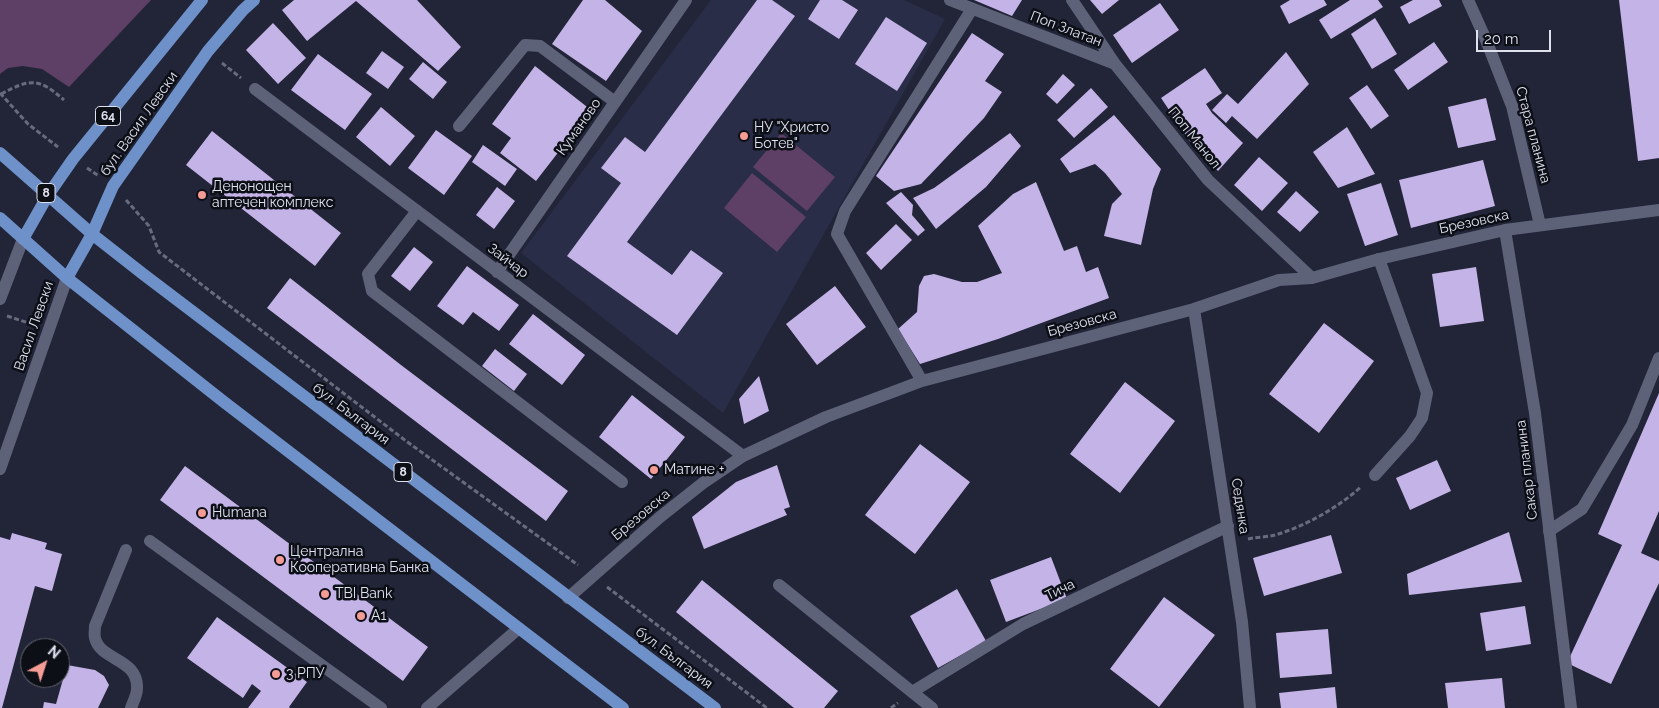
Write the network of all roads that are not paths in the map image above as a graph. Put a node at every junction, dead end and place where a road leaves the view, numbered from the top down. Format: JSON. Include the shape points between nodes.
{"nodes":[{"id":1,"x":202,"y":0,"type":"edge"},
{"id":2,"x":254,"y":0,"type":"edge"},
{"id":3,"x":686,"y":0,"type":"edge"},
{"id":4,"x":950,"y":0,"type":"edge"},
{"id":5,"x":1072,"y":0,"type":"edge"},
{"id":6,"x":1468,"y":0,"type":"edge"},
{"id":7,"x":972,"y":9,"type":"junction"},
{"id":8,"x":1115,"y":64,"type":"junction"},
{"id":9,"x":255,"y":89,"type":"road end"},
{"id":10,"x":615,"y":102,"type":"junction"},
{"id":11,"x":459,"y":126,"type":"dead end"},
{"id":12,"x":0,"y":153,"type":"edge"},
{"id":13,"x":48,"y":195,"type":"junction"},
{"id":14,"x":417,"y":210,"type":"junction"},
{"id":15,"x":1659,"y":210,"type":"edge"},
{"id":16,"x":0,"y":218,"type":"edge"},
{"id":17,"x":1540,"y":225,"type":"junction"},
{"id":18,"x":1505,"y":230,"type":"junction"},
{"id":19,"x":92,"y":234,"type":"junction"},
{"id":20,"x":23,"y":239,"type":"junction"},
{"id":21,"x":1379,"y":259,"type":"junction"},
{"id":22,"x":497,"y":272,"type":"junction"},
{"id":23,"x":67,"y":278,"type":"junction"},
{"id":24,"x":1312,"y":278,"type":"junction"},
{"id":25,"x":0,"y":299,"type":"edge"},
{"id":26,"x":1194,"y":309,"type":"junction"},
{"id":27,"x":1659,"y":358,"type":"edge"},
{"id":28,"x":922,"y":381,"type":"junction"},
{"id":29,"x":743,"y":456,"type":"junction"},
{"id":30,"x":0,"y":469,"type":"edge"},
{"id":31,"x":1375,"y":475,"type":"road end"},
{"id":32,"x":622,"y":482,"type":"dead end"},
{"id":33,"x":1228,"y":526,"type":"junction"},
{"id":34,"x":1549,"y":530,"type":"junction"},
{"id":35,"x":150,"y":541,"type":"dead end"},
{"id":36,"x":126,"y":550,"type":"dead end"},
{"id":37,"x":779,"y":585,"type":"dead end"},
{"id":38,"x":568,"y":598,"type":"junction"},
{"id":39,"x":518,"y":629,"type":"junction"},
{"id":40,"x":912,"y":692,"type":"junction"},
{"id":41,"x":131,"y":708,"type":"edge"},
{"id":42,"x":381,"y":708,"type":"edge"},
{"id":43,"x":427,"y":708,"type":"edge"},
{"id":44,"x":623,"y":708,"type":"edge"},
{"id":45,"x":715,"y":708,"type":"edge"},
{"id":46,"x":932,"y":708,"type":"edge"},
{"id":47,"x":1250,"y":708,"type":"edge"},
{"id":48,"x":1571,"y":708,"type":"edge"}],
"edges":[{"from":1,"to":13,"type":"main road","name":"бул. Васил Левски","number":"64","via":[[73,159]]},
{"from":2,"to":19,"type":"main road","name":"бул. Васил Левски","via":[[208,51],[113,186]]},
{"from":3,"to":10,"type":"street","name":"Куманово"},
{"from":4,"to":7,"type":"street","name":"Поп Златан"},
{"from":5,"to":8,"type":"street","name":"Поп Манол"},
{"from":6,"to":17,"type":"street","name":"Стара планина","via":[[1512,106]]},
{"from":7,"to":8,"type":"street","name":"Поп Златан"},
{"from":7,"to":28,"type":"street","via":[[845,212],[837,234]]},
{"from":8,"to":24,"type":"street","name":"Поп Манол","via":[[1208,180]]},
{"from":9,"to":14,"type":"street","name":"Зайчар"},
{"from":10,"to":11,"type":"street","via":[[540,46],[525,45]]},
{"from":10,"to":22,"type":"street","name":"Куманово"},
{"from":12,"to":13,"type":"main road","name":"бул. България","number":"8"},
{"from":13,"to":19,"type":"main road","name":"бул. България","number":"8"},
{"from":13,"to":20,"type":"main road","name":"бул. Васил Левски","number":"64"},
{"from":14,"to":22,"type":"street","name":"Зайчар"},
{"from":14,"to":32,"type":"street","via":[[368,274],[372,291]]},
{"from":15,"to":17,"type":"street","name":"Брезовска"},
{"from":16,"to":20,"type":"main road"},
{"from":17,"to":18,"type":"street","name":"Брезовска"},
{"from":18,"to":21,"type":"street","name":"Брезовска"},
{"from":18,"to":34,"type":"street","name":"Сакар планина","via":[[1535,413]]},
{"from":19,"to":23,"type":"main road","name":"бул. Васил Левски"},
{"from":19,"to":38,"type":"main road","name":"бул. България","number":"8"},
{"from":20,"to":23,"type":"main road"},
{"from":20,"to":25,"type":"street"},
{"from":21,"to":24,"type":"street","name":"Брезовска"},
{"from":21,"to":31,"type":"street","via":[[1427,393],[1422,418]]},
{"from":22,"to":29,"type":"street","name":"Зайчар"},
{"from":23,"to":30,"type":"street","name":"Васил Левски"},
{"from":23,"to":39,"type":"main road"},
{"from":24,"to":26,"type":"street","name":"Брезовска","via":[[1279,280]]},
{"from":26,"to":28,"type":"street","name":"Брезовска"},
{"from":26,"to":33,"type":"street","name":"Седянка"},
{"from":27,"to":34,"type":"street","via":[[1632,425],[1582,509]]},
{"from":28,"to":29,"type":"street","name":"Брезовска","via":[[826,417]]},
{"from":29,"to":38,"type":"street","name":"Брезовска","via":[[660,517]]},
{"from":33,"to":40,"type":"street","name":"Тича","via":[[1023,624]]},
{"from":33,"to":47,"type":"street","name":"Седянка"},
{"from":34,"to":48,"type":"street","name":"Сакар планина"},
{"from":35,"to":42,"type":"street"},
{"from":36,"to":41,"type":"street","via":[[94,626],[95,640],[104,651],[126,664],[135,675],[137,690]]},
{"from":37,"to":40,"type":"street"},
{"from":38,"to":45,"type":"main road","name":"бул. България","number":"8"},
{"from":39,"to":43,"type":"street"},
{"from":39,"to":44,"type":"main road"},
{"from":40,"to":46,"type":"street"}]}
